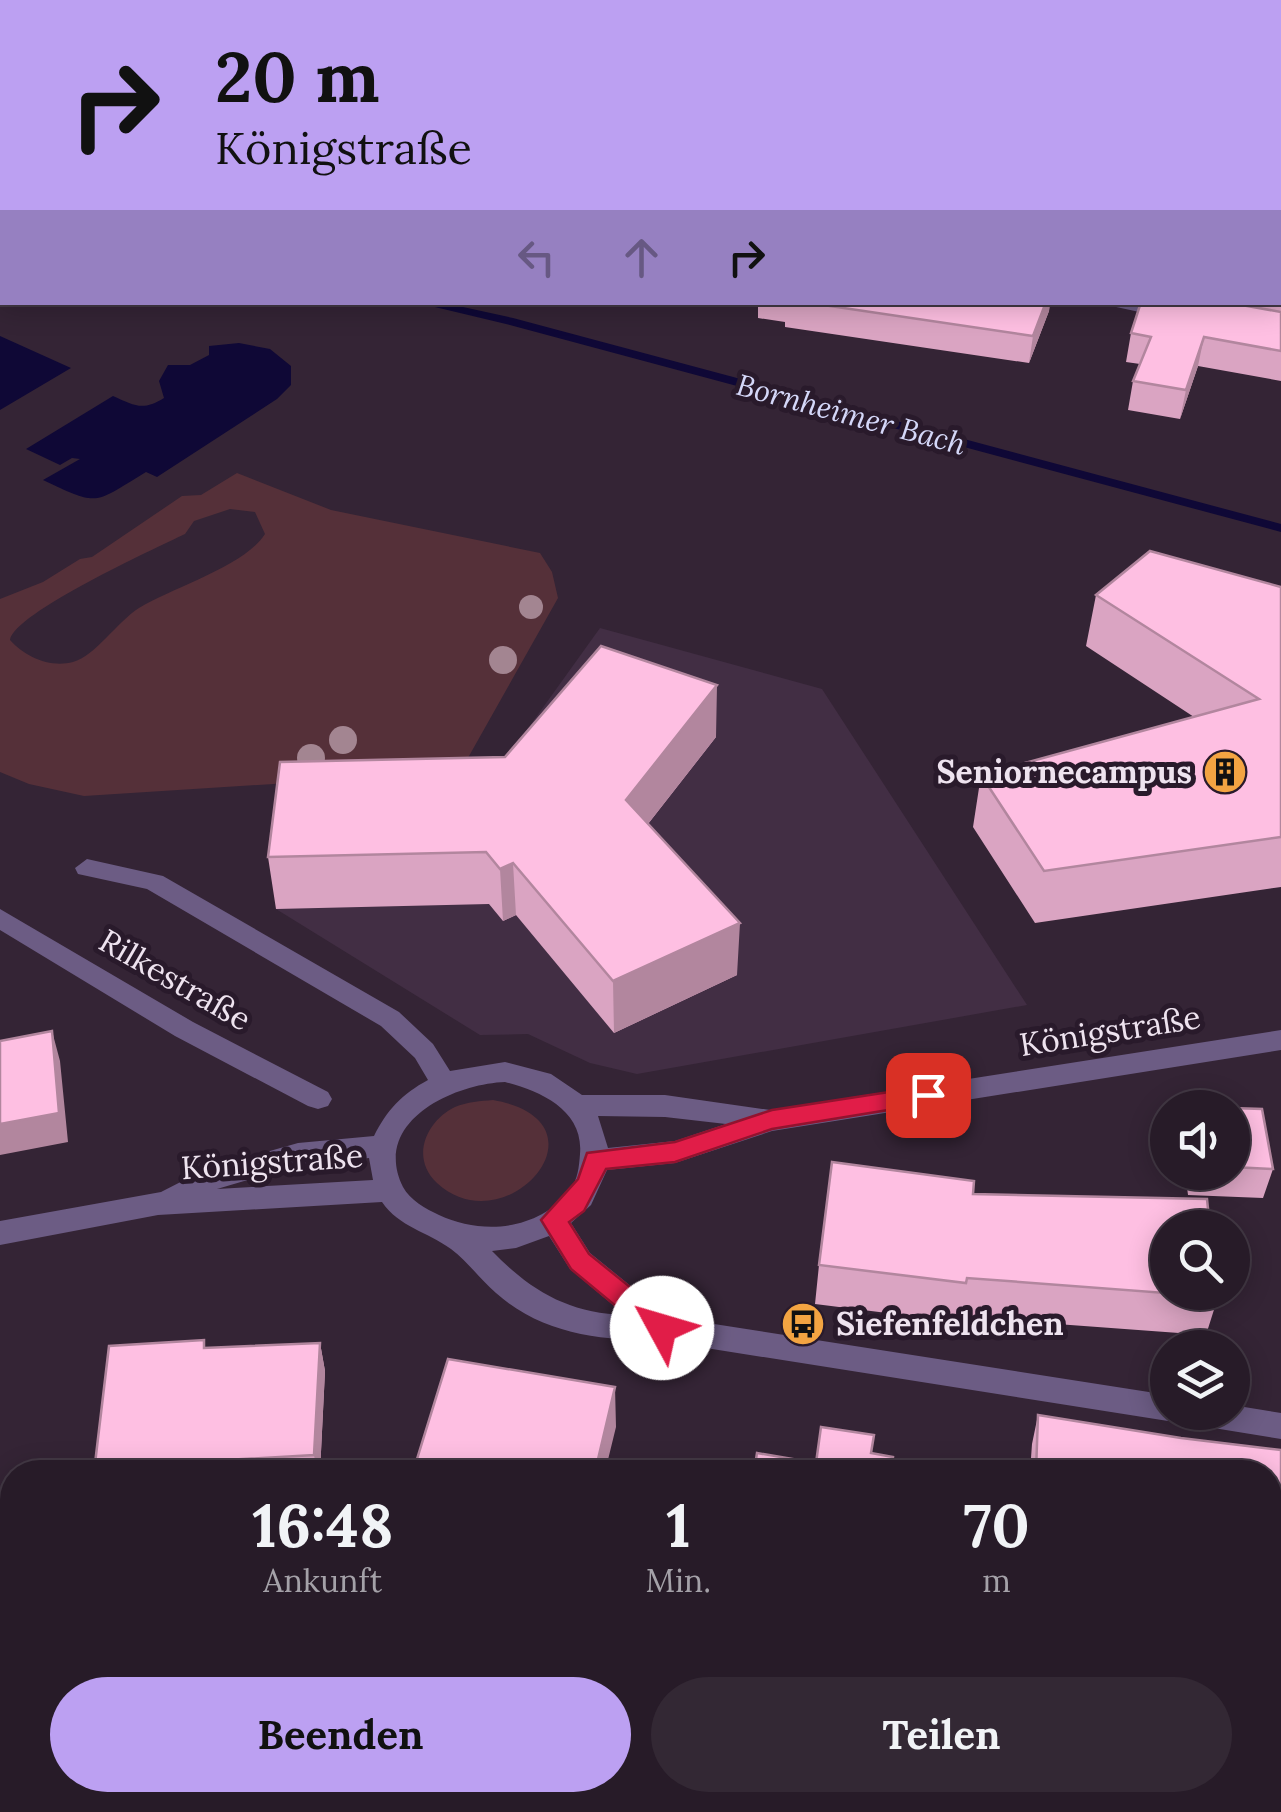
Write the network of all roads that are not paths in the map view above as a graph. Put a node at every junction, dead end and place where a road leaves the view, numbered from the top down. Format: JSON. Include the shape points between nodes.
{"nodes":[{"id":1,"x":1120,"y":305,"type":"edge"},
{"id":2,"x":1192,"y":317,"type":"edge"},
{"id":3,"x":87,"y":868,"type":"dead end"},
{"id":4,"x":0,"y":918,"type":"edge"},
{"id":5,"x":1281,"y":1040,"type":"edge"},
{"id":6,"x":443,"y":1082,"type":"junction"},
{"id":7,"x":318,"y":1099,"type":"dead end"},
{"id":8,"x":579,"y":1106,"type":"junction"},
{"id":9,"x":772,"y":1120,"type":"junction"},
{"id":10,"x":385,"y":1146,"type":"junction"},
{"id":11,"x":596,"y":1160,"type":"junction"},
{"id":12,"x":390,"y":1190,"type":"junction"},
{"id":13,"x":158,"y":1204,"type":"junction"},
{"id":14,"x":554,"y":1220,"type":"junction"},
{"id":15,"x":0,"y":1233,"type":"edge"},
{"id":16,"x":456,"y":1236,"type":"junction"},
{"id":17,"x":662,"y":1328,"type":"junction"},
{"id":18,"x":1150,"y":1405,"type":"edge"},
{"id":19,"x":1250,"y":1421,"type":"edge"},
{"id":20,"x":1281,"y":1426,"type":"edge"}],
"edges":[{"from":1,"to":2,"type":"street"},
{"from":3,"to":6,"type":"street","via":[[154,882],[390,1019],[424,1051]]},
{"from":4,"to":7,"type":"street","name":"Rilkestraße"},
{"from":5,"to":9,"type":"street","name":"Königstraße"},
{"from":6,"to":8,"type":"street","name":"Königstraße","via":[[518,1074],[559,1089]]},
{"from":6,"to":10,"type":"street","name":"Königstraße","via":[[405,1109]]},
{"from":8,"to":9,"type":"street","name":"Königstraße","via":[[665,1106]]},
{"from":8,"to":11,"type":"street","via":[[596,1141]]},
{"from":9,"to":11,"type":"street","name":"Königstraße","via":[[675,1152]]},
{"from":10,"to":12,"type":"street","name":"Königstraße"},
{"from":10,"to":13,"type":"street","name":"Königstraße","via":[[298,1154]]},
{"from":11,"to":14,"type":"street","name":"Königstraße","via":[[590,1183]]},
{"from":12,"to":13,"type":"street","name":"Königstraße"},
{"from":12,"to":16,"type":"street","name":"Königstraße","via":[[406,1210]]},
{"from":13,"to":15,"type":"street","name":"Königstraße"},
{"from":14,"to":16,"type":"street","name":"Königstraße","via":[[490,1240]]},
{"from":14,"to":17,"type":"street","via":[[580,1261]]},
{"from":16,"to":17,"type":"street","via":[[510,1287],[552,1314],[594,1328]]},
{"from":17,"to":18,"type":"street"},
{"from":19,"to":20,"type":"street"}]}
